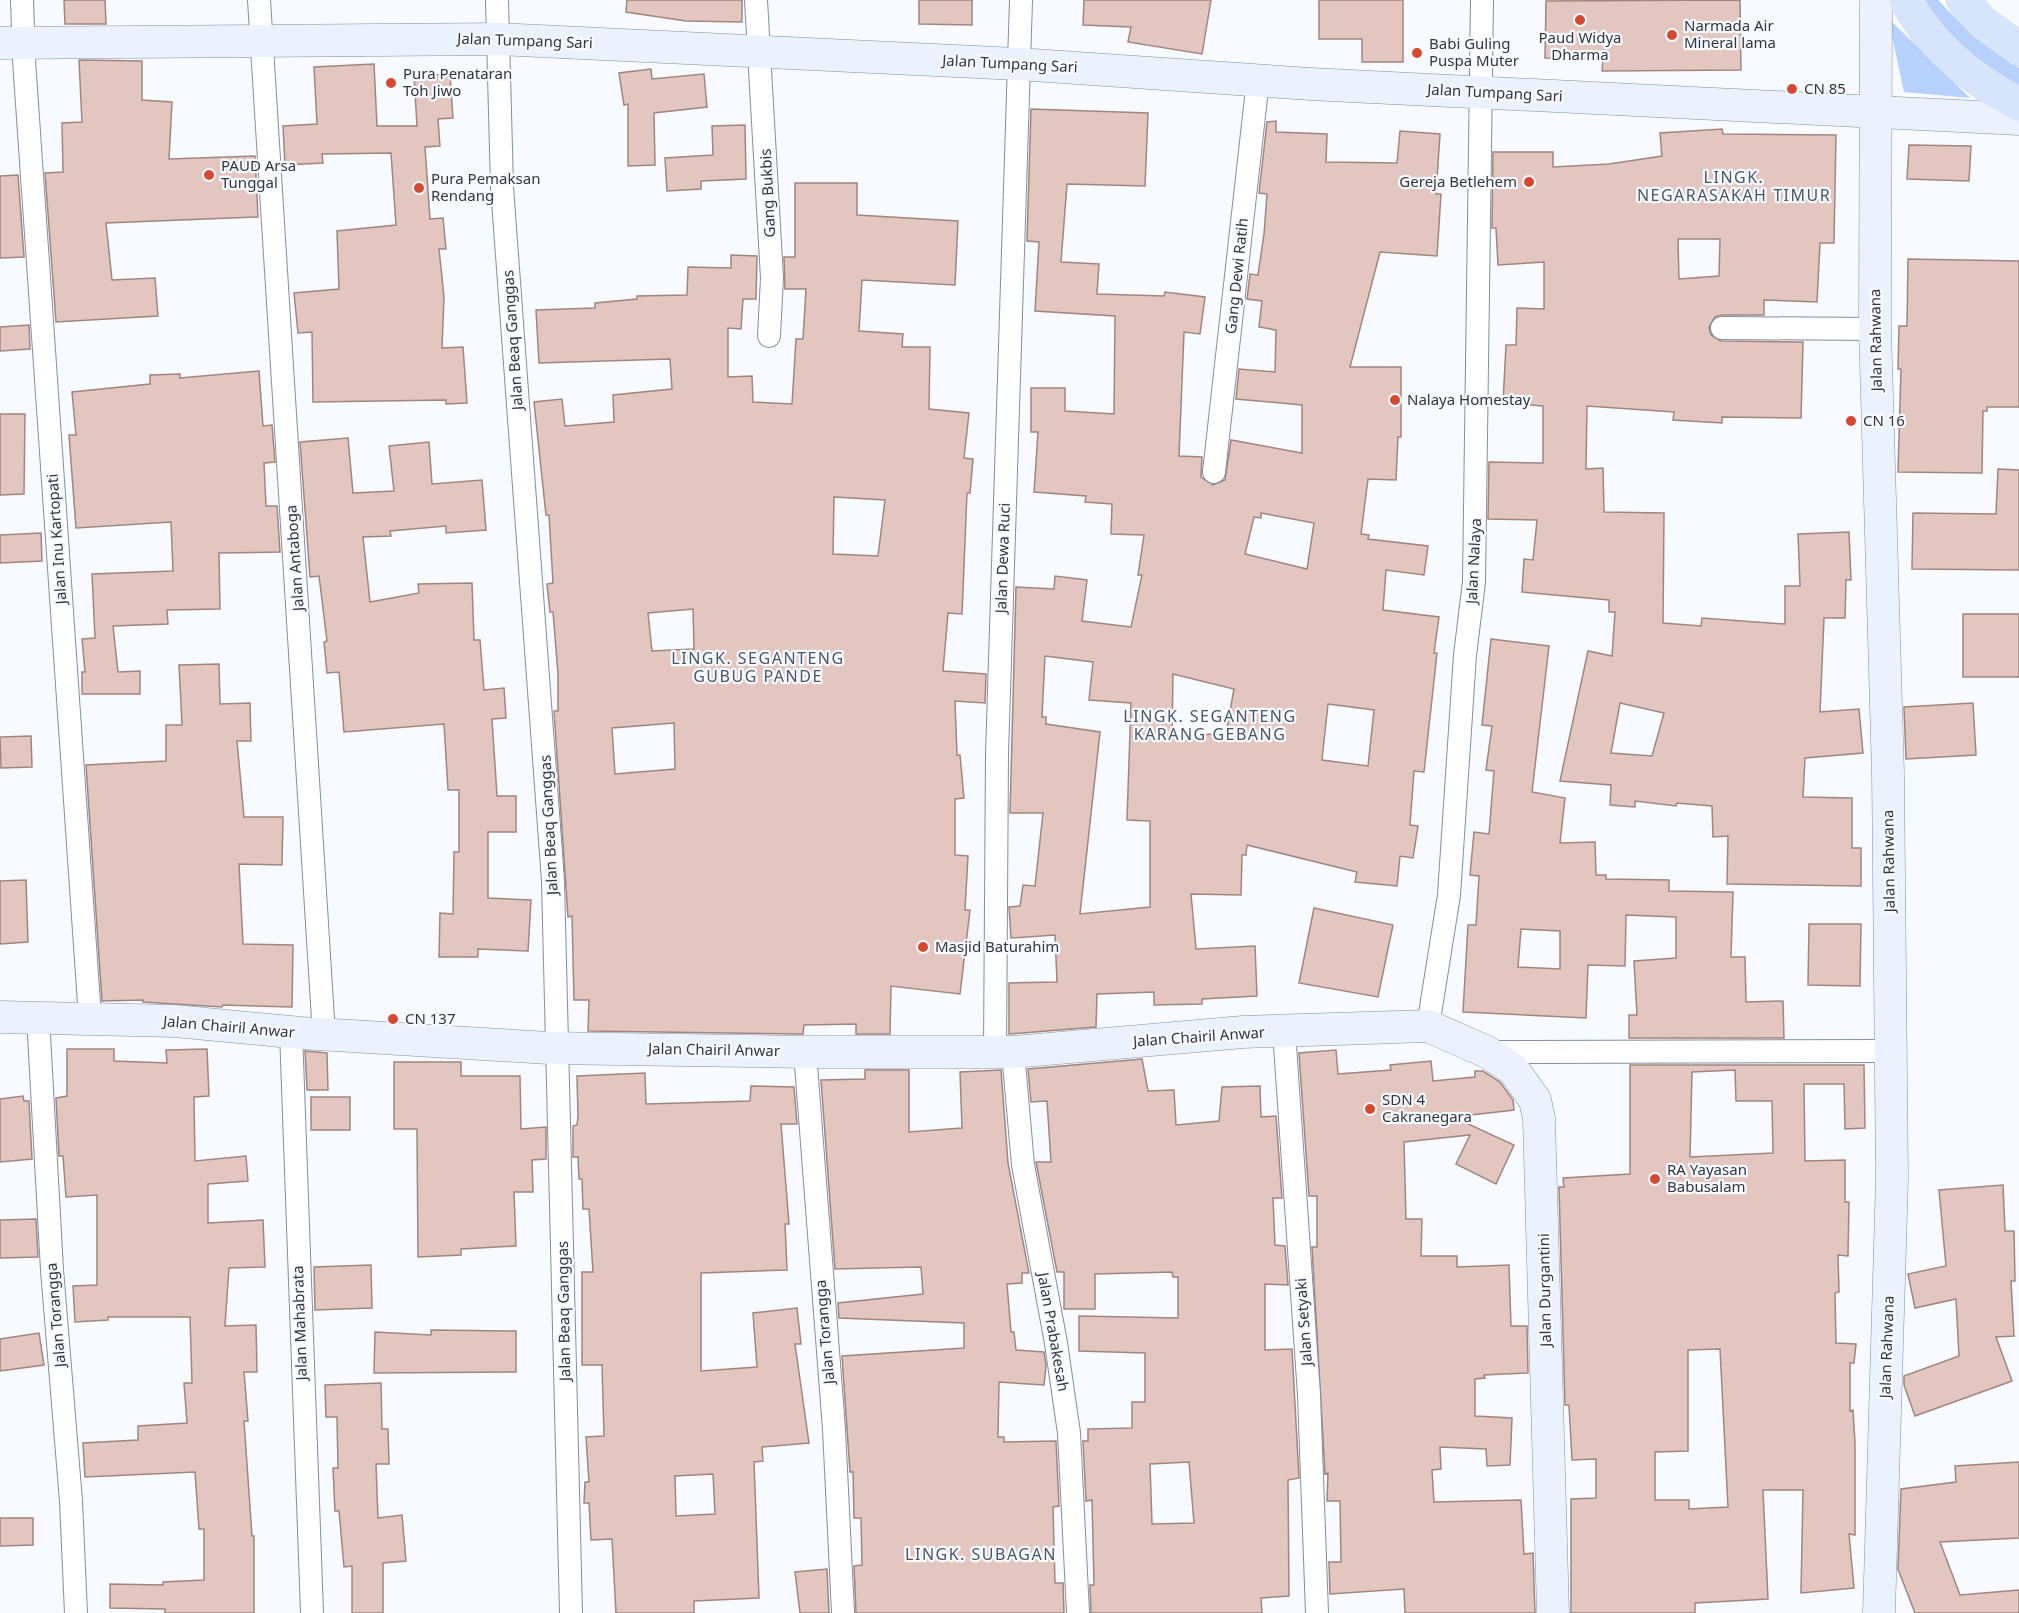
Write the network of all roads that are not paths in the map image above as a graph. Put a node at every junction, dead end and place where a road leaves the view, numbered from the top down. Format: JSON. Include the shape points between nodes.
{"nodes":[{"id":1,"x":22,"y":0,"type":"edge"},
{"id":2,"x":259,"y":0,"type":"edge"},
{"id":3,"x":497,"y":0,"type":"edge"},
{"id":4,"x":756,"y":0,"type":"edge"},
{"id":5,"x":1022,"y":0,"type":"edge"},
{"id":6,"x":1482,"y":0,"type":"edge"},
{"id":7,"x":1875,"y":0,"type":"edge"},
{"id":8,"x":1906,"y":0,"type":"edge"},
{"id":9,"x":1963,"y":0,"type":"edge"},
{"id":10,"x":498,"y":39,"type":"junction"},
{"id":11,"x":262,"y":40,"type":"junction"},
{"id":12,"x":16,"y":49,"type":"edge"},
{"id":13,"x":2019,"y":49,"type":"edge"},
{"id":14,"x":759,"y":51,"type":"junction"},
{"id":15,"x":1018,"y":64,"type":"junction"},
{"id":16,"x":1258,"y":80,"type":"junction"},
{"id":17,"x":1481,"y":92,"type":"junction"},
{"id":18,"x":2019,"y":104,"type":"edge"},
{"id":19,"x":1877,"y":110,"type":"junction"},
{"id":20,"x":2019,"y":119,"type":"edge"},
{"id":21,"x":1722,"y":328,"type":"dead end"},
{"id":22,"x":1875,"y":329,"type":"junction"},
{"id":23,"x":769,"y":336,"type":"dead end"},
{"id":24,"x":1215,"y":472,"type":"dead end"},
{"id":25,"x":0,"y":1017,"type":"edge"},
{"id":26,"x":38,"y":1017,"type":"junction"},
{"id":27,"x":90,"y":1018,"type":"junction"},
{"id":28,"x":1428,"y":1026,"type":"junction"},
{"id":29,"x":1284,"y":1031,"type":"junction"},
{"id":30,"x":291,"y":1032,"type":"junction"},
{"id":31,"x":324,"y":1035,"type":"junction"},
{"id":32,"x":557,"y":1048,"type":"junction"},
{"id":33,"x":1890,"y":1051,"type":"junction"},
{"id":34,"x":805,"y":1052,"type":"junction"},
{"id":35,"x":1004,"y":1052,"type":"junction"},
{"id":36,"x":1487,"y":1052,"type":"junction"},
{"id":37,"x":76,"y":1613,"type":"edge"},
{"id":38,"x":312,"y":1613,"type":"edge"},
{"id":39,"x":571,"y":1613,"type":"edge"},
{"id":40,"x":843,"y":1613,"type":"edge"},
{"id":41,"x":1078,"y":1613,"type":"edge"},
{"id":42,"x":1317,"y":1613,"type":"edge"},
{"id":43,"x":1553,"y":1613,"type":"edge"},
{"id":44,"x":1879,"y":1613,"type":"edge"}],
"edges":[{"from":1,"to":12,"type":"street","name":"Jalan Inu Kartopati"},
{"from":2,"to":11,"type":"street","name":"Jalan Antaboga"},
{"from":3,"to":10,"type":"street","name":"Jalan Beaq Ganggas"},
{"from":4,"to":14,"type":"street","name":"Gang Bukbis"},
{"from":5,"to":15,"type":"street","name":"Jalan Dewa Ruci"},
{"from":6,"to":17,"type":"street","name":"Jalan Nalaya"},
{"from":7,"to":19,"type":"street","name":"Jalan Rahwana"},
{"from":8,"to":18,"type":"main road","via":[[1957,65]]},
{"from":9,"to":13,"type":"main road","via":[[1982,22]]},
{"from":10,"to":11,"type":"street","name":"Jalan Tumpang Sari"},
{"from":10,"to":14,"type":"street","name":"Jalan Tumpang Sari"},
{"from":10,"to":32,"type":"street","name":"Jalan Beaq Ganggas","via":[[503,199],[547,777]]},
{"from":11,"to":12,"type":"street","name":"Jalan Tumpang Sari"},
{"from":11,"to":31,"type":"street","name":"Jalan Antaboga"},
{"from":12,"to":27,"type":"street","name":"Jalan Inu Kartopati"},
{"from":14,"to":15,"type":"street","name":"Jalan Tumpang Sari"},
{"from":14,"to":23,"type":"street","name":"Gang Bukbis","via":[[772,278]]},
{"from":15,"to":16,"type":"street","name":"Jalan Tumpang Sari"},
{"from":15,"to":35,"type":"street","name":"Jalan Dewa Ruci","via":[[997,754]]},
{"from":16,"to":17,"type":"street","name":"Jalan Tumpang Sari"},
{"from":16,"to":24,"type":"street","name":"Gang Dewi Ratih"},
{"from":17,"to":19,"type":"street","name":"Jalan Tumpang Sari"},
{"from":17,"to":28,"type":"street","name":"Jalan Nalaya","via":[[1474,582],[1465,655],[1449,895]]},
{"from":19,"to":20,"type":"street","name":"Jalan Tumpang Sari"},
{"from":19,"to":22,"type":"street","name":"Jalan Rahwana"},
{"from":21,"to":22,"type":"street"},
{"from":22,"to":33,"type":"street","name":"Jalan Rahwana","via":[[1888,785]]},
{"from":25,"to":26,"type":"street","name":"Jalan Chairil Anwar"},
{"from":26,"to":27,"type":"street","name":"Jalan Chairil Anwar"},
{"from":26,"to":37,"type":"street","name":"Jalan Torangga"},
{"from":27,"to":30,"type":"street","name":"Jalan Chairil Anwar"},
{"from":28,"to":29,"type":"street","name":"Jalan Chairil Anwar"},
{"from":28,"to":36,"type":"street","name":"Jalan Durgantini"},
{"from":29,"to":35,"type":"street","name":"Jalan Chairil Anwar"},
{"from":29,"to":42,"type":"street","name":"Jalan Setyaki","via":[[1309,1395]]},
{"from":30,"to":31,"type":"street","name":"Jalan Chairil Anwar"},
{"from":30,"to":38,"type":"street","name":"Jalan Mahabrata"},
{"from":31,"to":32,"type":"street","name":"Jalan Chairil Anwar"},
{"from":32,"to":34,"type":"street","name":"Jalan Chairil Anwar"},
{"from":32,"to":39,"type":"street","name":"Jalan Beaq Ganggas"},
{"from":33,"to":36,"type":"street"},
{"from":33,"to":44,"type":"street","name":"Jalan Rahwana","via":[[1892,1178]]},
{"from":34,"to":35,"type":"street","name":"Jalan Chairil Anwar"},
{"from":34,"to":40,"type":"street","name":"Jalan Torangga","via":[[834,1429]]},
{"from":35,"to":41,"type":"street","name":"Jalan Prabakesah","via":[[1069,1433]]},
{"from":36,"to":43,"type":"street","name":"Jalan Durgantini","via":[[1513,1069],[1535,1100],[1539,1119]]}]}
